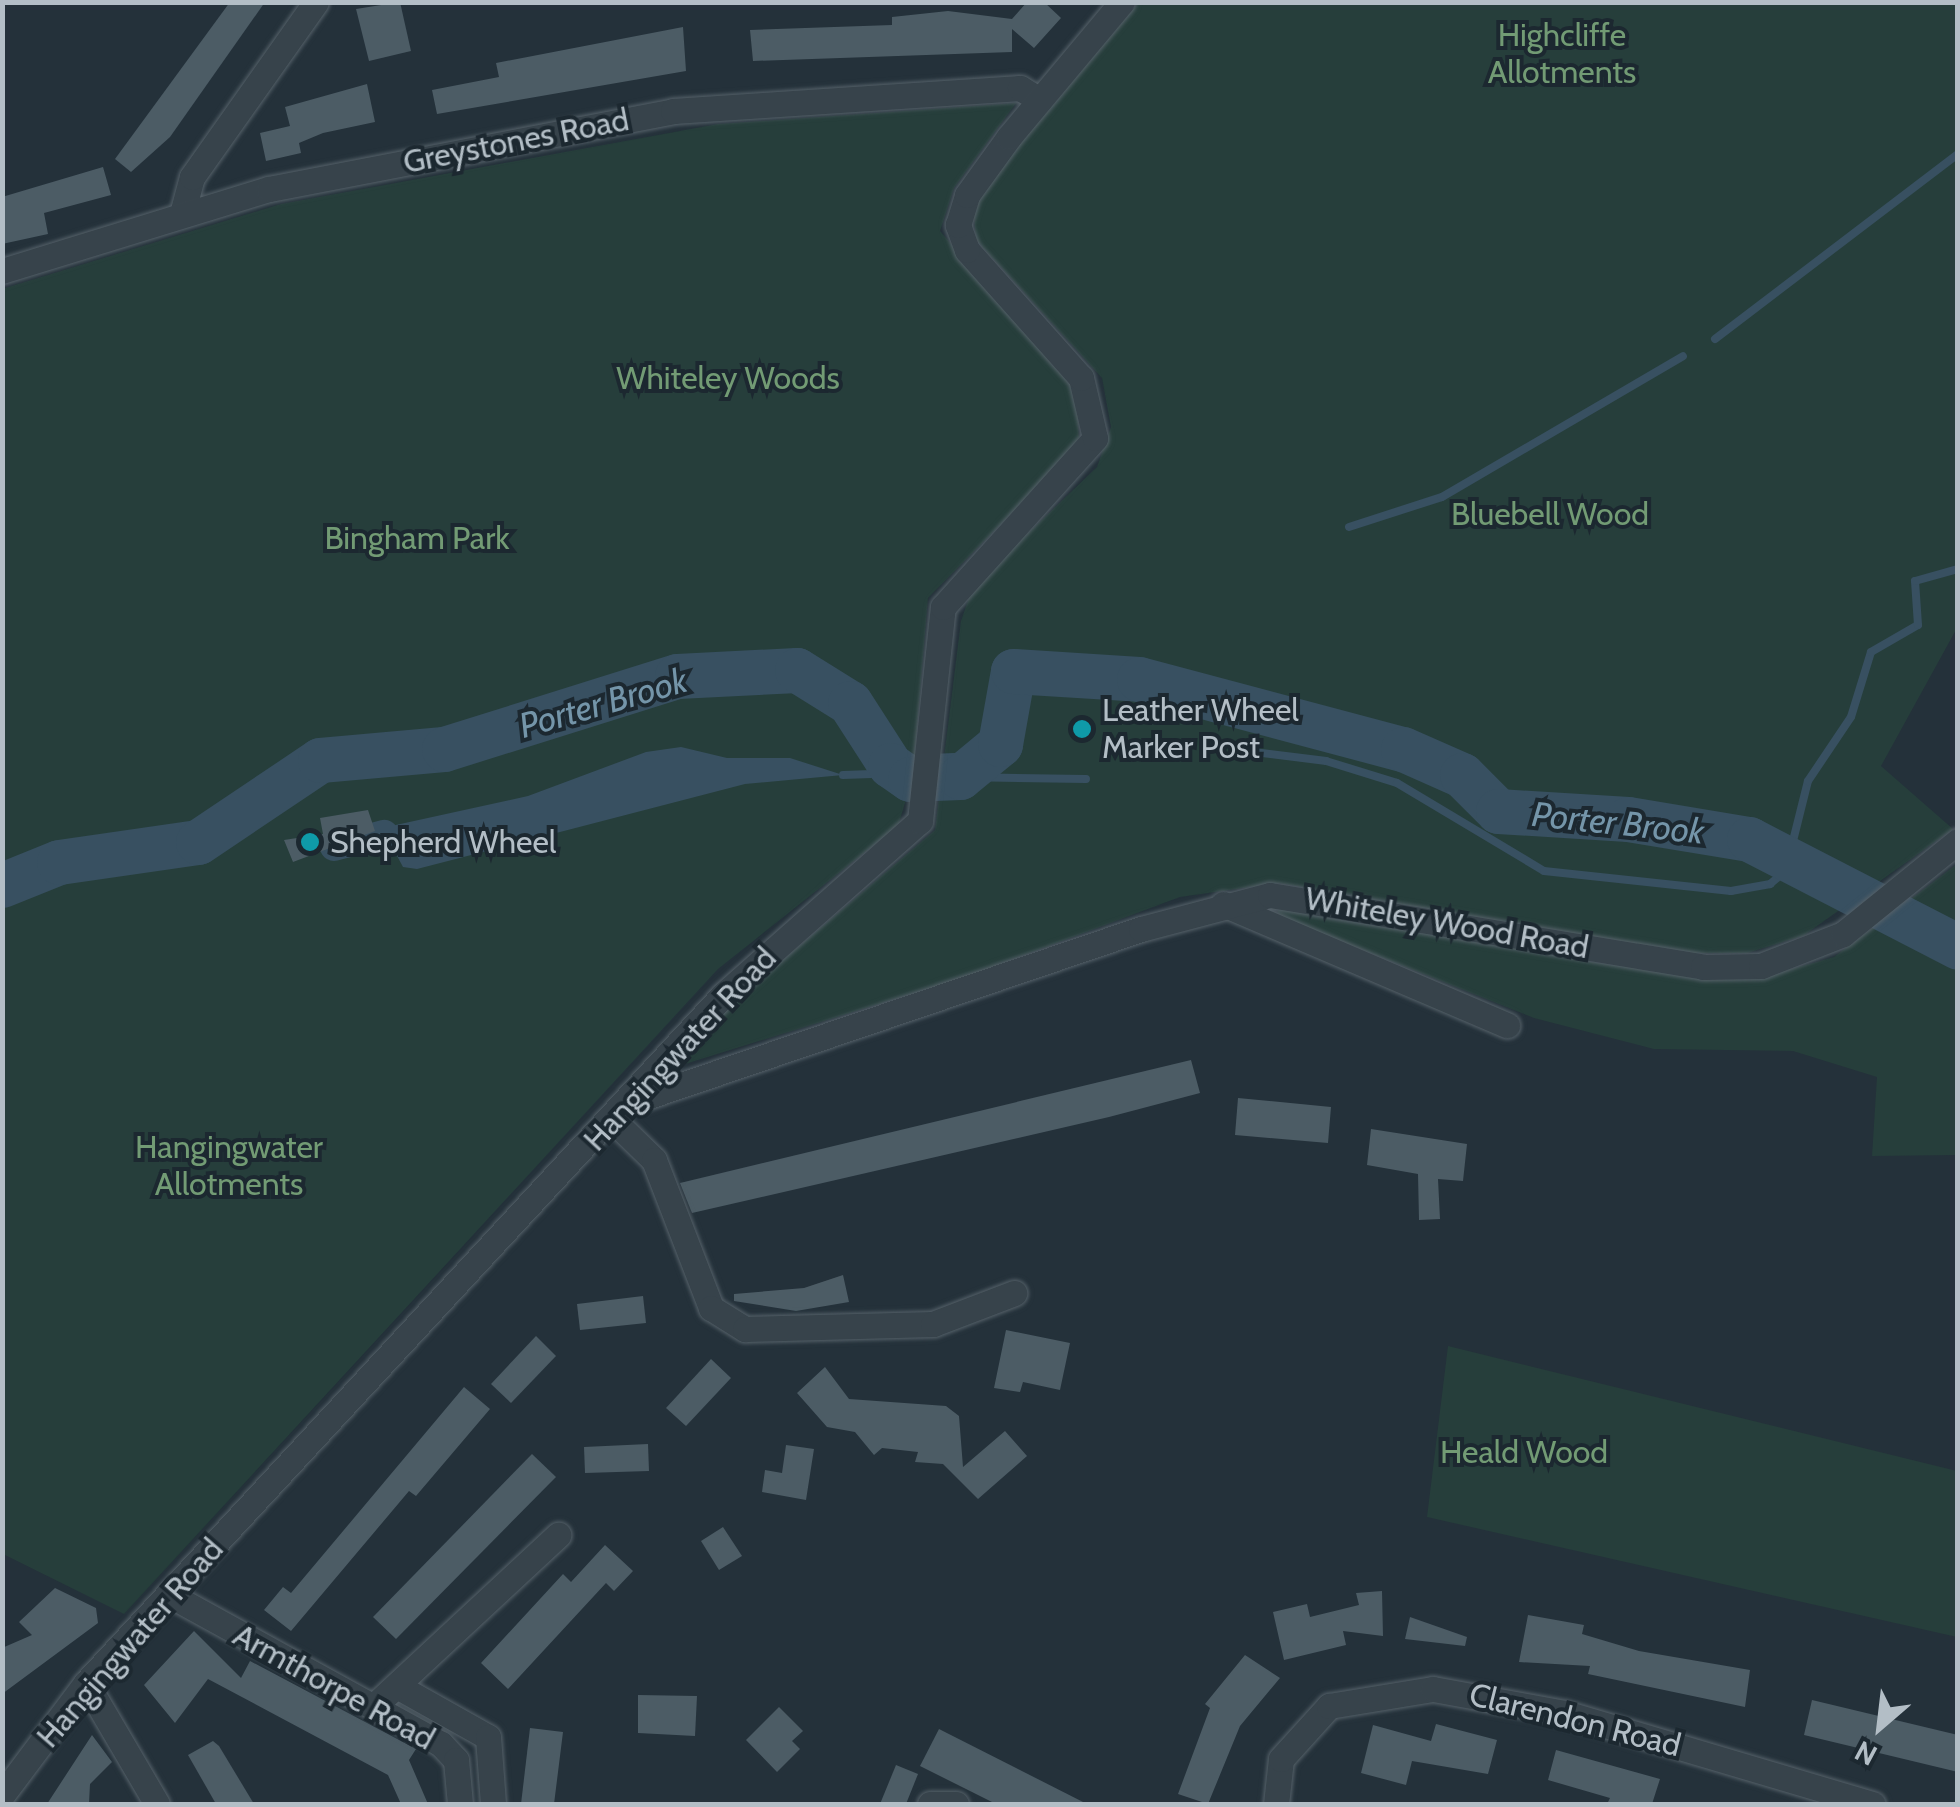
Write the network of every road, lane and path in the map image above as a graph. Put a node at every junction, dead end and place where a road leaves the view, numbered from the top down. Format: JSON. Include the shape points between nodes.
{"nodes":[{"id":1,"x":316,"y":2,"type":"edge"},
{"id":2,"x":1122,"y":2,"type":"edge"},
{"id":3,"x":1040,"y":100,"type":"junction"},
{"id":4,"x":182,"y":214,"type":"junction"},
{"id":5,"x":2,"y":270,"type":"edge"},
{"id":6,"x":1958,"y":841,"type":"edge"},
{"id":7,"x":1223,"y":904,"type":"junction"},
{"id":8,"x":1507,"y":1024,"type":"dead end"},
{"id":9,"x":621,"y":1111,"type":"junction"},
{"id":10,"x":1014,"y":1292,"type":"dead end"},
{"id":11,"x":558,"y":1535,"type":"dead end"},
{"id":12,"x":170,"y":1596,"type":"junction"},
{"id":13,"x":86,"y":1683,"type":"junction"},
{"id":14,"x":397,"y":1686,"type":"junction"},
{"id":15,"x":374,"y":1706,"type":"junction"},
{"id":16,"x":2,"y":1795,"type":"edge"},
{"id":17,"x":157,"y":1804,"type":"edge"},
{"id":18,"x":460,"y":1804,"type":"edge"},
{"id":19,"x":493,"y":1804,"type":"edge"},
{"id":20,"x":930,"y":1804,"type":"edge"},
{"id":21,"x":956,"y":1804,"type":"edge"},
{"id":22,"x":1276,"y":1804,"type":"edge"},
{"id":23,"x":1873,"y":1804,"type":"edge"}],
"edges":[{"from":1,"to":4,"type":"street","via":[[192,177]]},
{"from":2,"to":3,"type":"street"},
{"from":3,"to":4,"type":"street","name":"Greystones Road","via":[[1020,88],[673,111],[269,189]]},
{"from":3,"to":9,"type":"street","name":"Hangingwater Road","via":[[967,196],[958,225],[967,250],[1082,378],[1095,438],[943,607],[926,812],[878,863],[723,995]]},
{"from":4,"to":5,"type":"street","name":"Greystones Road"},
{"from":6,"to":7,"type":"street","name":"Whiteley Wood Road","via":[[1864,918],[1761,966],[1704,968],[1308,896]]},
{"from":7,"to":8,"type":"street"},
{"from":7,"to":9,"type":"street","name":"Whiteley Wood Road"},
{"from":9,"to":10,"type":"street","via":[[654,1160],[711,1308],[746,1329],[933,1324]]},
{"from":9,"to":12,"type":"street","name":"Hangingwater Road"},
{"from":11,"to":14,"type":"street"},
{"from":12,"to":13,"type":"street","name":"Hangingwater Road"},
{"from":12,"to":15,"type":"street","name":"Armthorpe Road"},
{"from":13,"to":16,"type":"street","name":"Hangingwater Road"},
{"from":13,"to":17,"type":"street"},
{"from":14,"to":15,"type":"street"},
{"from":14,"to":19,"type":"street","via":[[488,1737]]},
{"from":15,"to":18,"type":"street","name":"Armthorpe Road","via":[[456,1760]]},
{"from":20,"to":21,"type":"street"},
{"from":22,"to":23,"type":"street","name":"Clarendon Road","via":[[1280,1760],[1329,1706],[1433,1688],[1565,1713]]}]}
